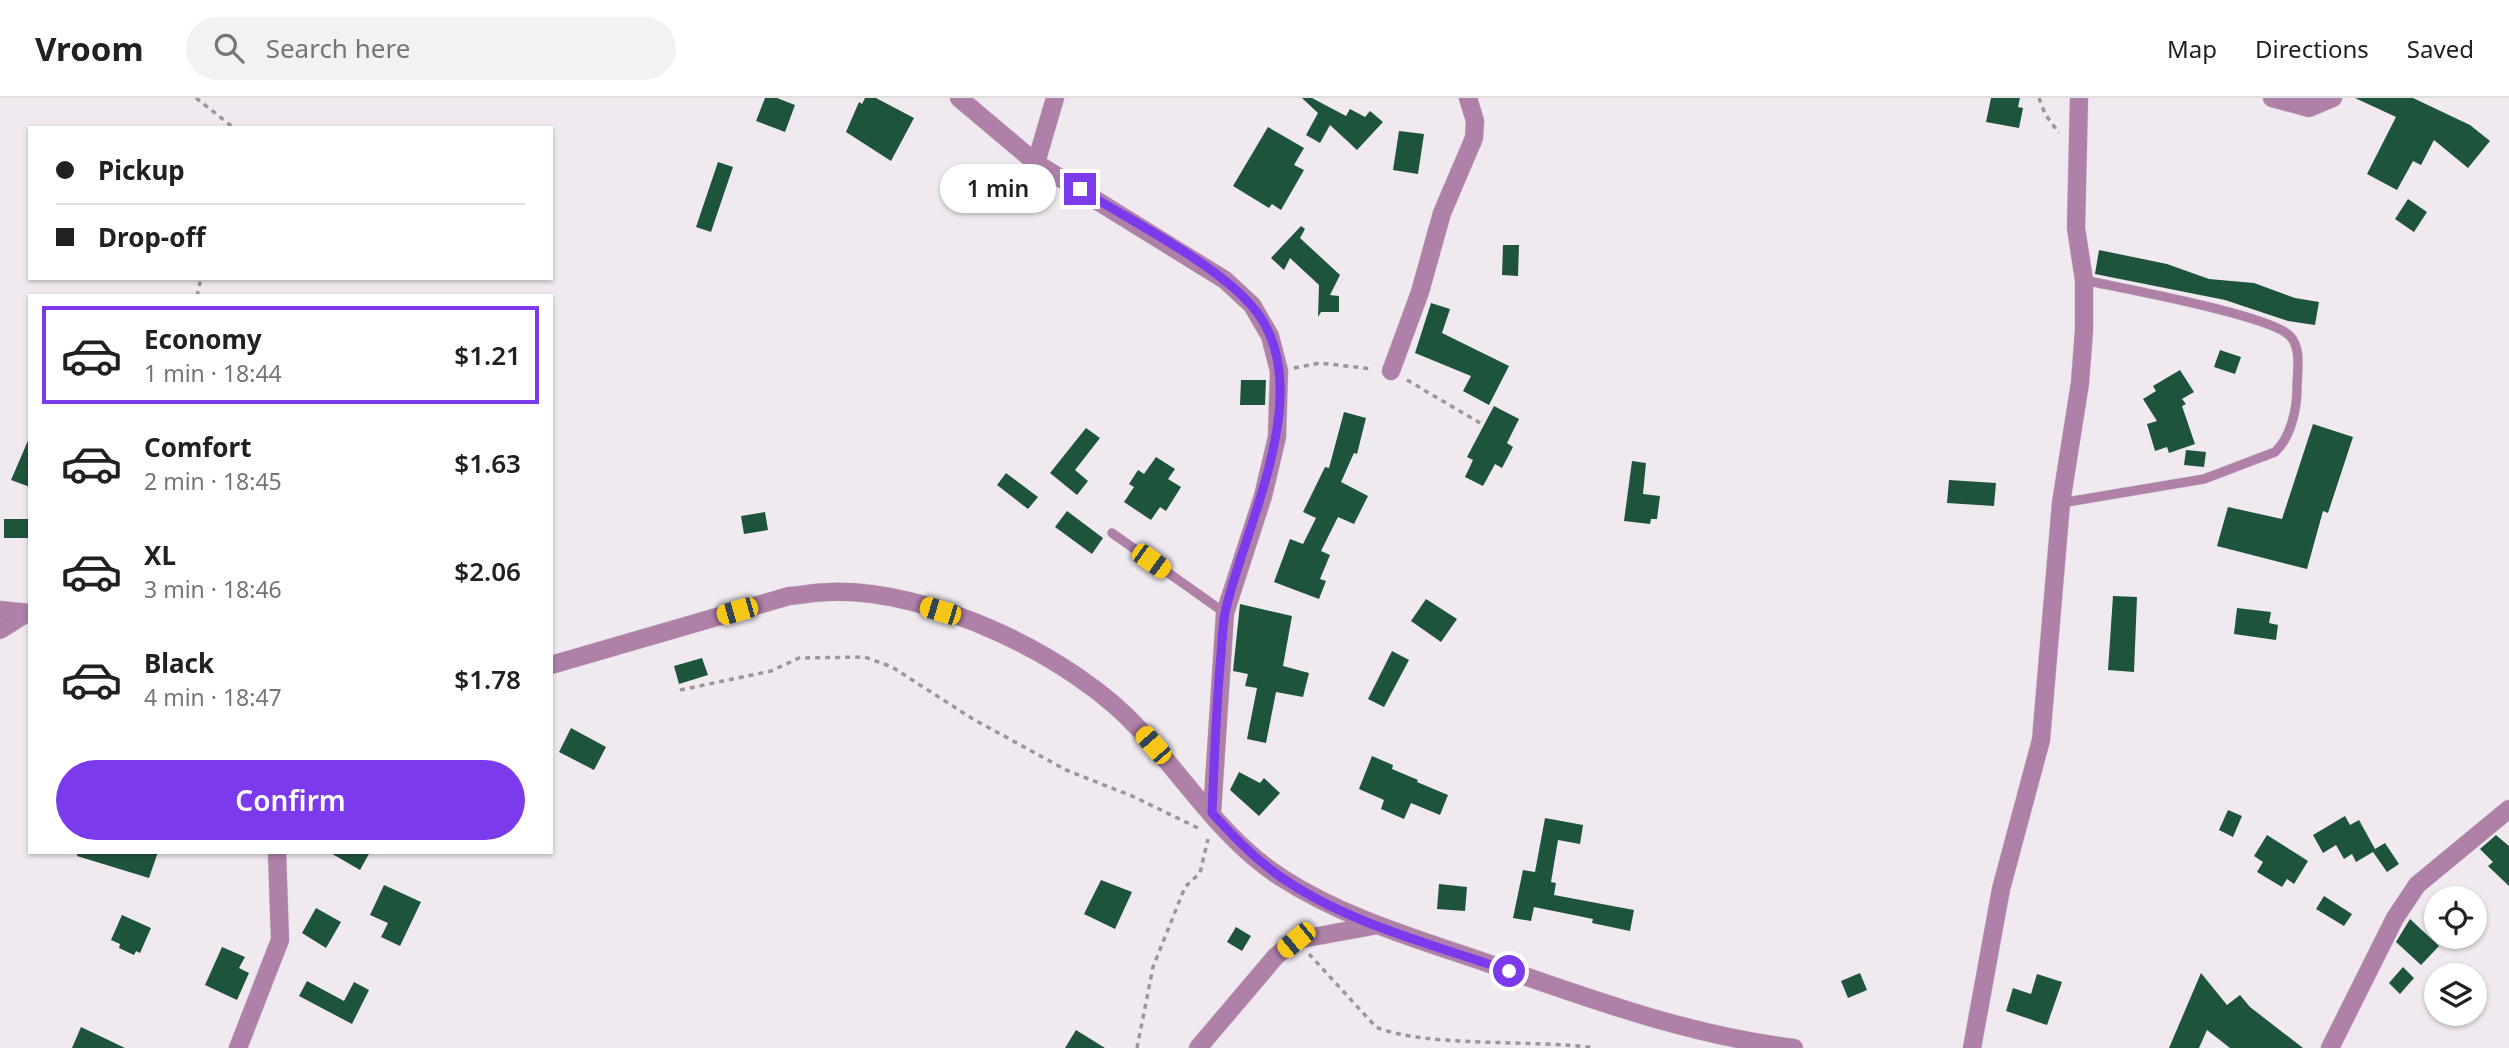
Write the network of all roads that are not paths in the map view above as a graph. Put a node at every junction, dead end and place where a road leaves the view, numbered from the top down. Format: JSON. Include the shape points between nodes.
{"nodes":[{"id":1,"x":959,"y":98,"type":"edge"},
{"id":2,"x":1055,"y":98,"type":"edge"},
{"id":3,"x":1468,"y":98,"type":"edge"},
{"id":4,"x":2079,"y":98,"type":"edge"},
{"id":5,"x":2272,"y":98,"type":"edge"},
{"id":6,"x":2333,"y":98,"type":"edge"},
{"id":7,"x":1036,"y":163,"type":"junction"},
{"id":8,"x":2084,"y":280,"type":"junction"},
{"id":9,"x":1391,"y":371,"type":"dead end"},
{"id":10,"x":2062,"y":503,"type":"junction"},
{"id":11,"x":1112,"y":533,"type":"dead end"},
{"id":12,"x":0,"y":610,"type":"edge"},
{"id":13,"x":28,"y":613,"type":"edge"},
{"id":14,"x":1225,"y":613,"type":"junction"},
{"id":15,"x":0,"y":630,"type":"edge"},
{"id":16,"x":553,"y":663,"type":"edge"},
{"id":17,"x":2509,"y":809,"type":"edge"},
{"id":18,"x":1212,"y":813,"type":"junction"},
{"id":19,"x":277,"y":854,"type":"edge"},
{"id":20,"x":1378,"y":925,"type":"junction"},
{"id":21,"x":238,"y":1048,"type":"edge"},
{"id":22,"x":1198,"y":1048,"type":"edge"},
{"id":23,"x":1793,"y":1048,"type":"edge"},
{"id":24,"x":1972,"y":1048,"type":"edge"},
{"id":25,"x":2330,"y":1048,"type":"edge"}],
"edges":[{"from":1,"to":7,"type":"street"},
{"from":2,"to":7,"type":"street"},
{"from":3,"to":9,"type":"street","via":[[1475,121],[1474,138],[1442,213]]},
{"from":4,"to":8,"type":"street","via":[[2076,228]]},
{"from":5,"to":6,"type":"street","via":[[2309,108]]},
{"from":7,"to":14,"type":"street","via":[[1225,280],[1252,305],[1270,336],[1279,371],[1277,437]]},
{"from":8,"to":10,"type":"street","via":[[2080,383]]},
{"from":8,"to":10,"type":"lane","via":[[2248,317],[2289,334],[2297,347],[2297,404],[2284,444],[2275,452],[2204,479]]},
{"from":10,"to":24,"type":"street","via":[[2041,740],[2001,889]]},
{"from":11,"to":14,"type":"lane"},
{"from":12,"to":13,"type":"street"},
{"from":13,"to":15,"type":"street"},
{"from":14,"to":18,"type":"street"},
{"from":16,"to":18,"type":"street","via":[[789,596],[866,594],[920,605],[979,623],[1094,688],[1139,728]]},
{"from":17,"to":25,"type":"street","via":[[2417,885],[2395,918]]},
{"from":18,"to":20,"type":"street","via":[[1280,877],[1322,902]]},
{"from":19,"to":21,"type":"street","via":[[280,940]]},
{"from":20,"to":22,"type":"street","via":[[1296,940],[1276,956]]},
{"from":20,"to":23,"type":"street","via":[[1640,1016],[1725,1039]]}]}
